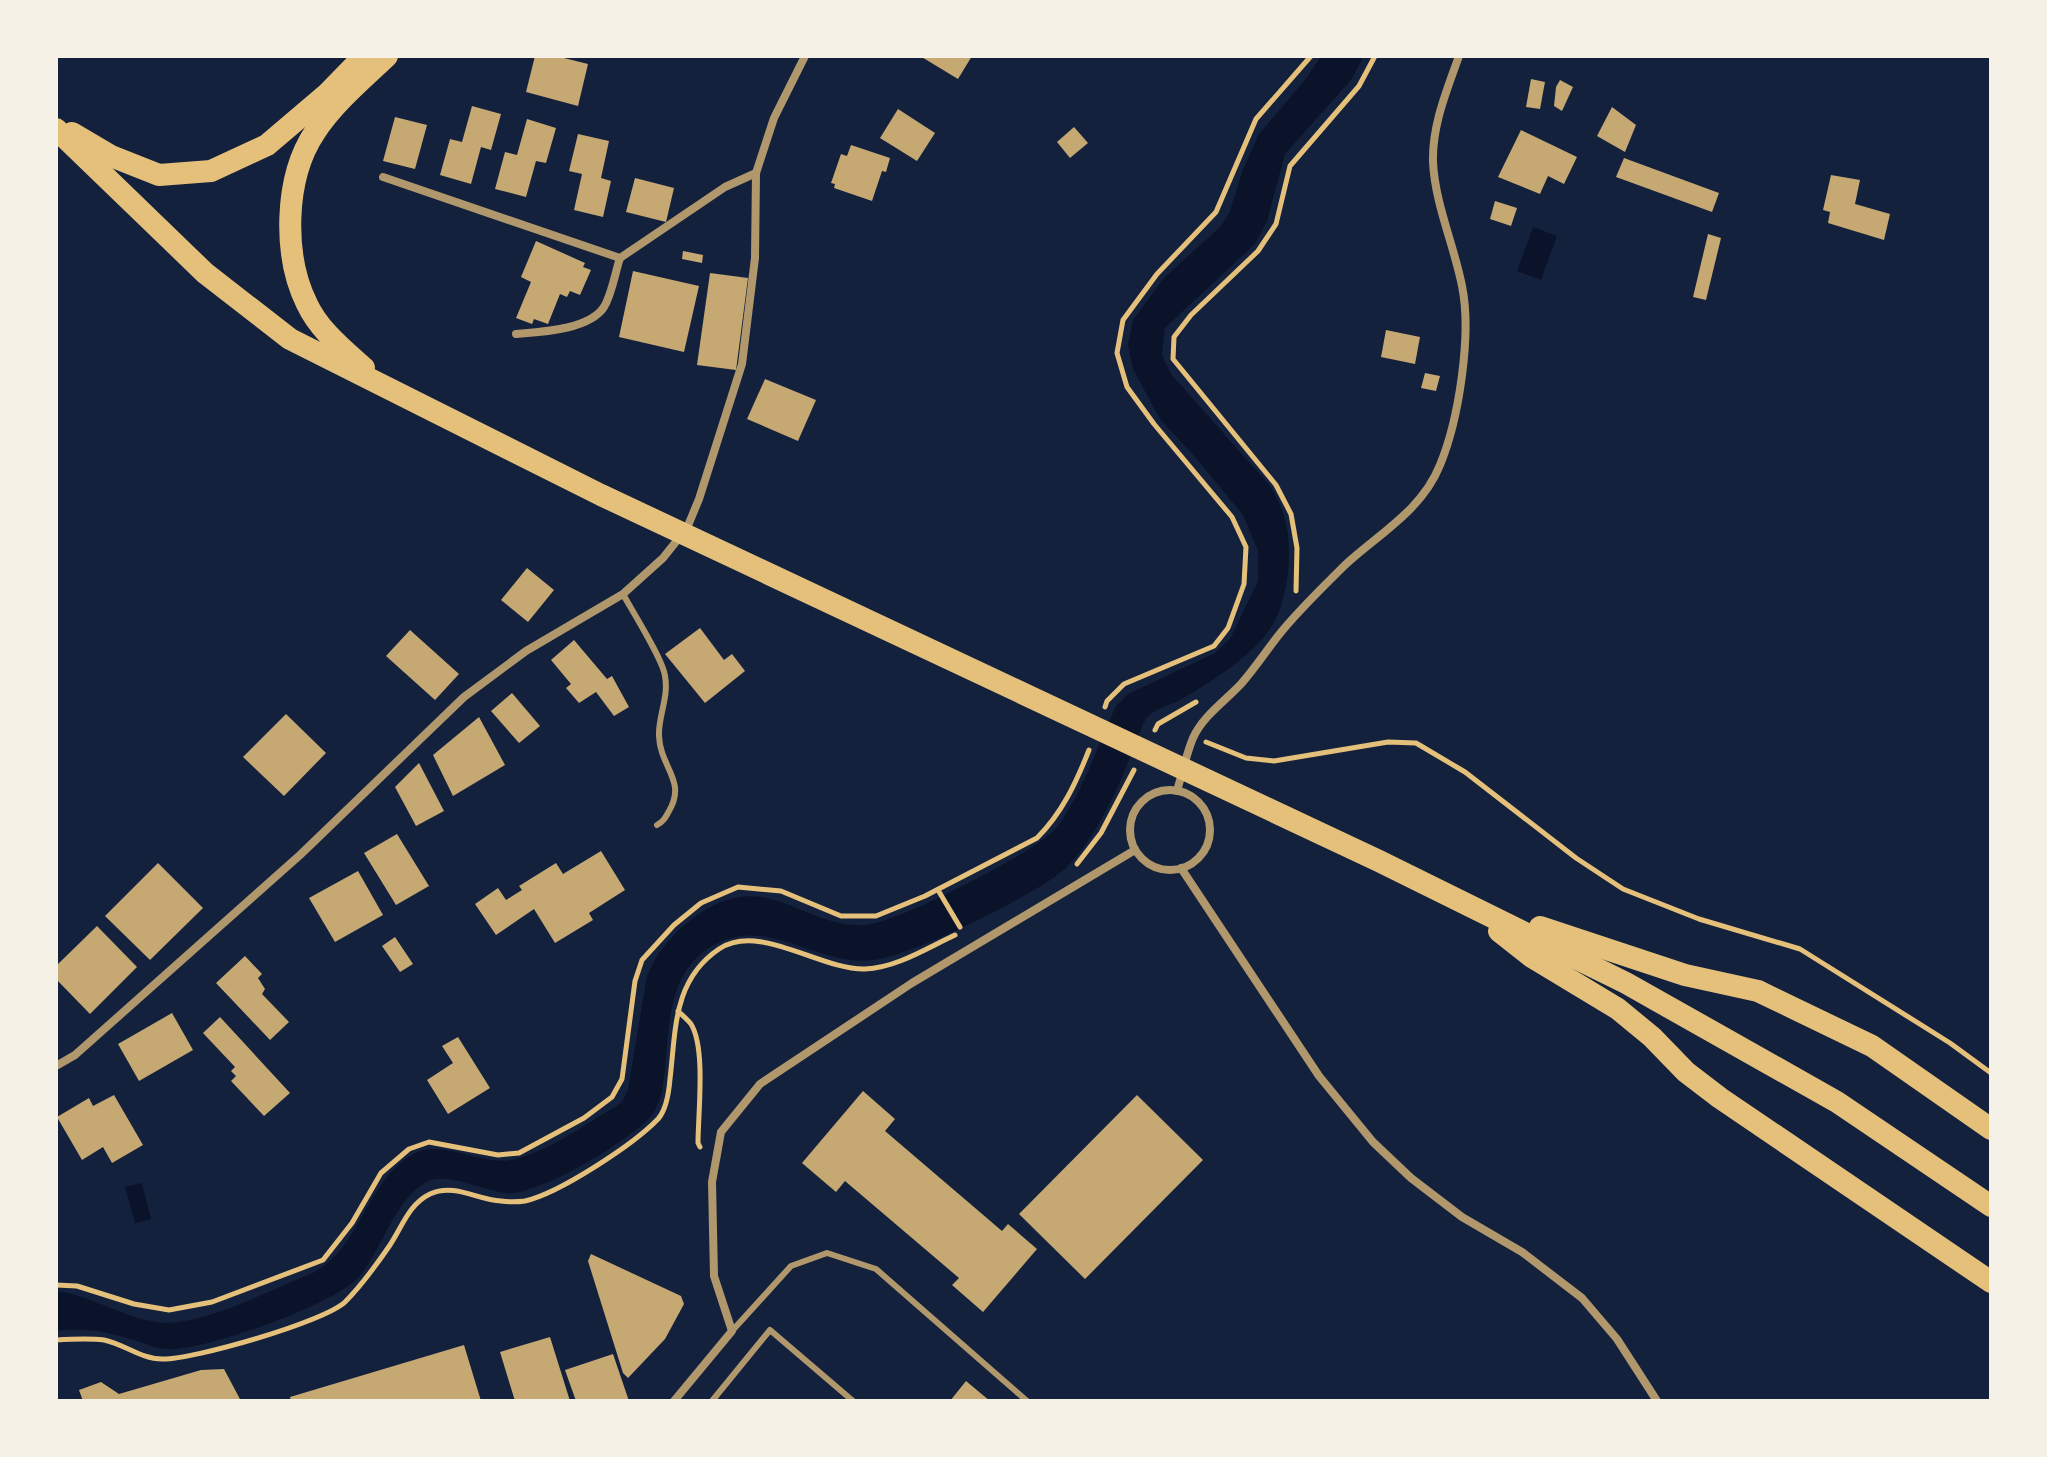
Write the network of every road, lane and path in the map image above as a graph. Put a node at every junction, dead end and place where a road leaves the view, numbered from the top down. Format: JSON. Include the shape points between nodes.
{"nodes":[{"id":1,"x":364,"y":56,"type":"edge"},
{"id":2,"x":387,"y":56,"type":"edge"},
{"id":3,"x":805,"y":56,"type":"edge"},
{"id":4,"x":1311,"y":56,"type":"edge"},
{"id":5,"x":1375,"y":56,"type":"edge"},
{"id":6,"x":1459,"y":56,"type":"edge"},
{"id":7,"x":56,"y":126,"type":"edge"},
{"id":8,"x":756,"y":173,"type":"junction"},
{"id":9,"x":383,"y":177,"type":"dead end"},
{"id":10,"x":620,"y":258,"type":"junction"},
{"id":11,"x":516,"y":334,"type":"dead end"},
{"id":12,"x":386,"y":388,"type":"junction"},
{"id":13,"x":623,"y":594,"type":"junction"},
{"id":14,"x":1283,"y":629,"type":"junction"},
{"id":15,"x":1204,"y":696,"type":"dead end"},
{"id":16,"x":1104,"y":711,"type":"dead end"},
{"id":17,"x":1151,"y":738,"type":"dead end"},
{"id":18,"x":1194,"y":738,"type":"junction"},
{"id":19,"x":1090,"y":747,"type":"dead end"},
{"id":20,"x":1136,"y":766,"type":"dead end"},
{"id":21,"x":1177,"y":791,"type":"junction"},
{"id":22,"x":657,"y":825,"type":"dead end"},
{"id":23,"x":1135,"y":850,"type":"junction"},
{"id":24,"x":1076,"y":866,"type":"dead end"},
{"id":25,"x":1181,"y":868,"type":"junction"},
{"id":26,"x":938,"y":890,"type":"junction"},
{"id":27,"x":1460,"y":901,"type":"junction"},
{"id":28,"x":678,"y":1011,"type":"junction"},
{"id":29,"x":56,"y":1066,"type":"edge"},
{"id":30,"x":1991,"y":1073,"type":"edge"},
{"id":31,"x":1991,"y":1129,"type":"edge"},
{"id":32,"x":713,"y":1174,"type":"junction"},
{"id":33,"x":1991,"y":1206,"type":"edge"},
{"id":34,"x":1991,"y":1282,"type":"edge"},
{"id":35,"x":56,"y":1285,"type":"edge"},
{"id":36,"x":732,"y":1331,"type":"junction"},
{"id":37,"x":56,"y":1340,"type":"edge"},
{"id":38,"x":674,"y":1401,"type":"edge"},
{"id":39,"x":712,"y":1401,"type":"edge"},
{"id":40,"x":853,"y":1401,"type":"edge"},
{"id":41,"x":1027,"y":1401,"type":"edge"},
{"id":42,"x":1657,"y":1401,"type":"edge"}],
"edges":[{"from":1,"to":7,"type":"highway","via":[[267,145],[211,171],[159,175]]},
{"from":2,"to":12,"type":"highway","via":[[313,133],[298,171],[289,224],[293,266],[307,305],[327,334]]},
{"from":3,"to":8,"type":"street","via":[[774,118]]},
{"from":4,"to":16,"type":"path","via":[[1256,119],[1216,212],[1157,274],[1123,320],[1117,353],[1127,387],[1232,517],[1246,547],[1244,584],[1228,628],[1214,646],[1124,684]]},
{"from":5,"to":14,"type":"path","via":[[1359,86],[1290,166],[1276,224],[1258,251],[1174,337],[1173,359],[1276,485],[1291,514],[1297,574]]},
{"from":6,"to":14,"type":"street","via":[[1433,152],[1437,191],[1466,310],[1464,356],[1446,446],[1430,488],[1415,507],[1346,565]]},
{"from":7,"to":12,"type":"highway","via":[[217,282],[290,339]]},
{"from":8,"to":10,"type":"street","via":[[725,187]]},
{"from":8,"to":13,"type":"street","via":[[755,258],[742,364],[687,528]]},
{"from":9,"to":10,"type":"street"},
{"from":10,"to":11,"type":"street","via":[[603,308],[560,330]]},
{"from":12,"to":27,"type":"highway"},
{"from":13,"to":22,"type":"lane","via":[[665,673],[659,736],[677,787],[675,801]]},
{"from":13,"to":29,"type":"street","via":[[526,651],[464,697],[300,855],[75,1055]]},
{"from":14,"to":18,"type":"street"},
{"from":15,"to":17,"type":"path","via":[[1158,724]]},
{"from":18,"to":21,"type":"street"},
{"from":18,"to":30,"type":"path","via":[[1246,758],[1274,761],[1388,742],[1416,743],[1465,772],[1623,889],[1699,919],[1800,949]]},
{"from":19,"to":26,"type":"path","via":[[1075,786],[1037,838]]},
{"from":20,"to":24,"type":"path","via":[[1101,833]]},
{"from":21,"to":23,"type":"street","via":[[1152,795],[1134,813],[1130,825]]},
{"from":21,"to":25,"type":"street","via":[[1200,804],[1210,828],[1203,853]]},
{"from":23,"to":25,"type":"street","via":[[1160,869]]},
{"from":23,"to":32,"type":"street","via":[[912,983],[760,1084],[721,1132]]},
{"from":25,"to":42,"type":"street","via":[[1319,1076],[1373,1142],[1462,1217],[1522,1252],[1582,1298],[1617,1339]]},
{"from":26,"to":28,"type":"path","via":[[962,929],[893,963],[865,969],[836,966],[751,940],[722,947],[703,963],[684,988]]},
{"from":26,"to":35,"type":"path","via":[[876,916],[841,916],[781,891],[738,887],[701,903],[642,960],[622,1079],[612,1097],[519,1153],[498,1155],[429,1142],[409,1149],[381,1173],[323,1260],[212,1302],[169,1310]]},
{"from":27,"to":31,"type":"highway","via":[[1685,975],[1758,991],[1872,1046]]},
{"from":27,"to":33,"type":"highway","via":[[1626,983],[1837,1102]]},
{"from":27,"to":34,"type":"highway","via":[[1532,957],[1618,1009],[1720,1098]]},
{"from":28,"to":32,"type":"path","via":[[692,1025],[701,1081],[698,1143]]},
{"from":28,"to":37,"type":"path","via":[[661,1116],[625,1146],[525,1201],[497,1201],[456,1190],[432,1193],[414,1205],[390,1246],[343,1304],[290,1328],[174,1358],[160,1359],[105,1340]]},
{"from":32,"to":36,"type":"street","via":[[714,1276]]},
{"from":36,"to":38,"type":"street"},
{"from":36,"to":41,"type":"lane","via":[[791,1266],[827,1253],[876,1269]]},
{"from":39,"to":40,"type":"lane","via":[[770,1330]]}]}
